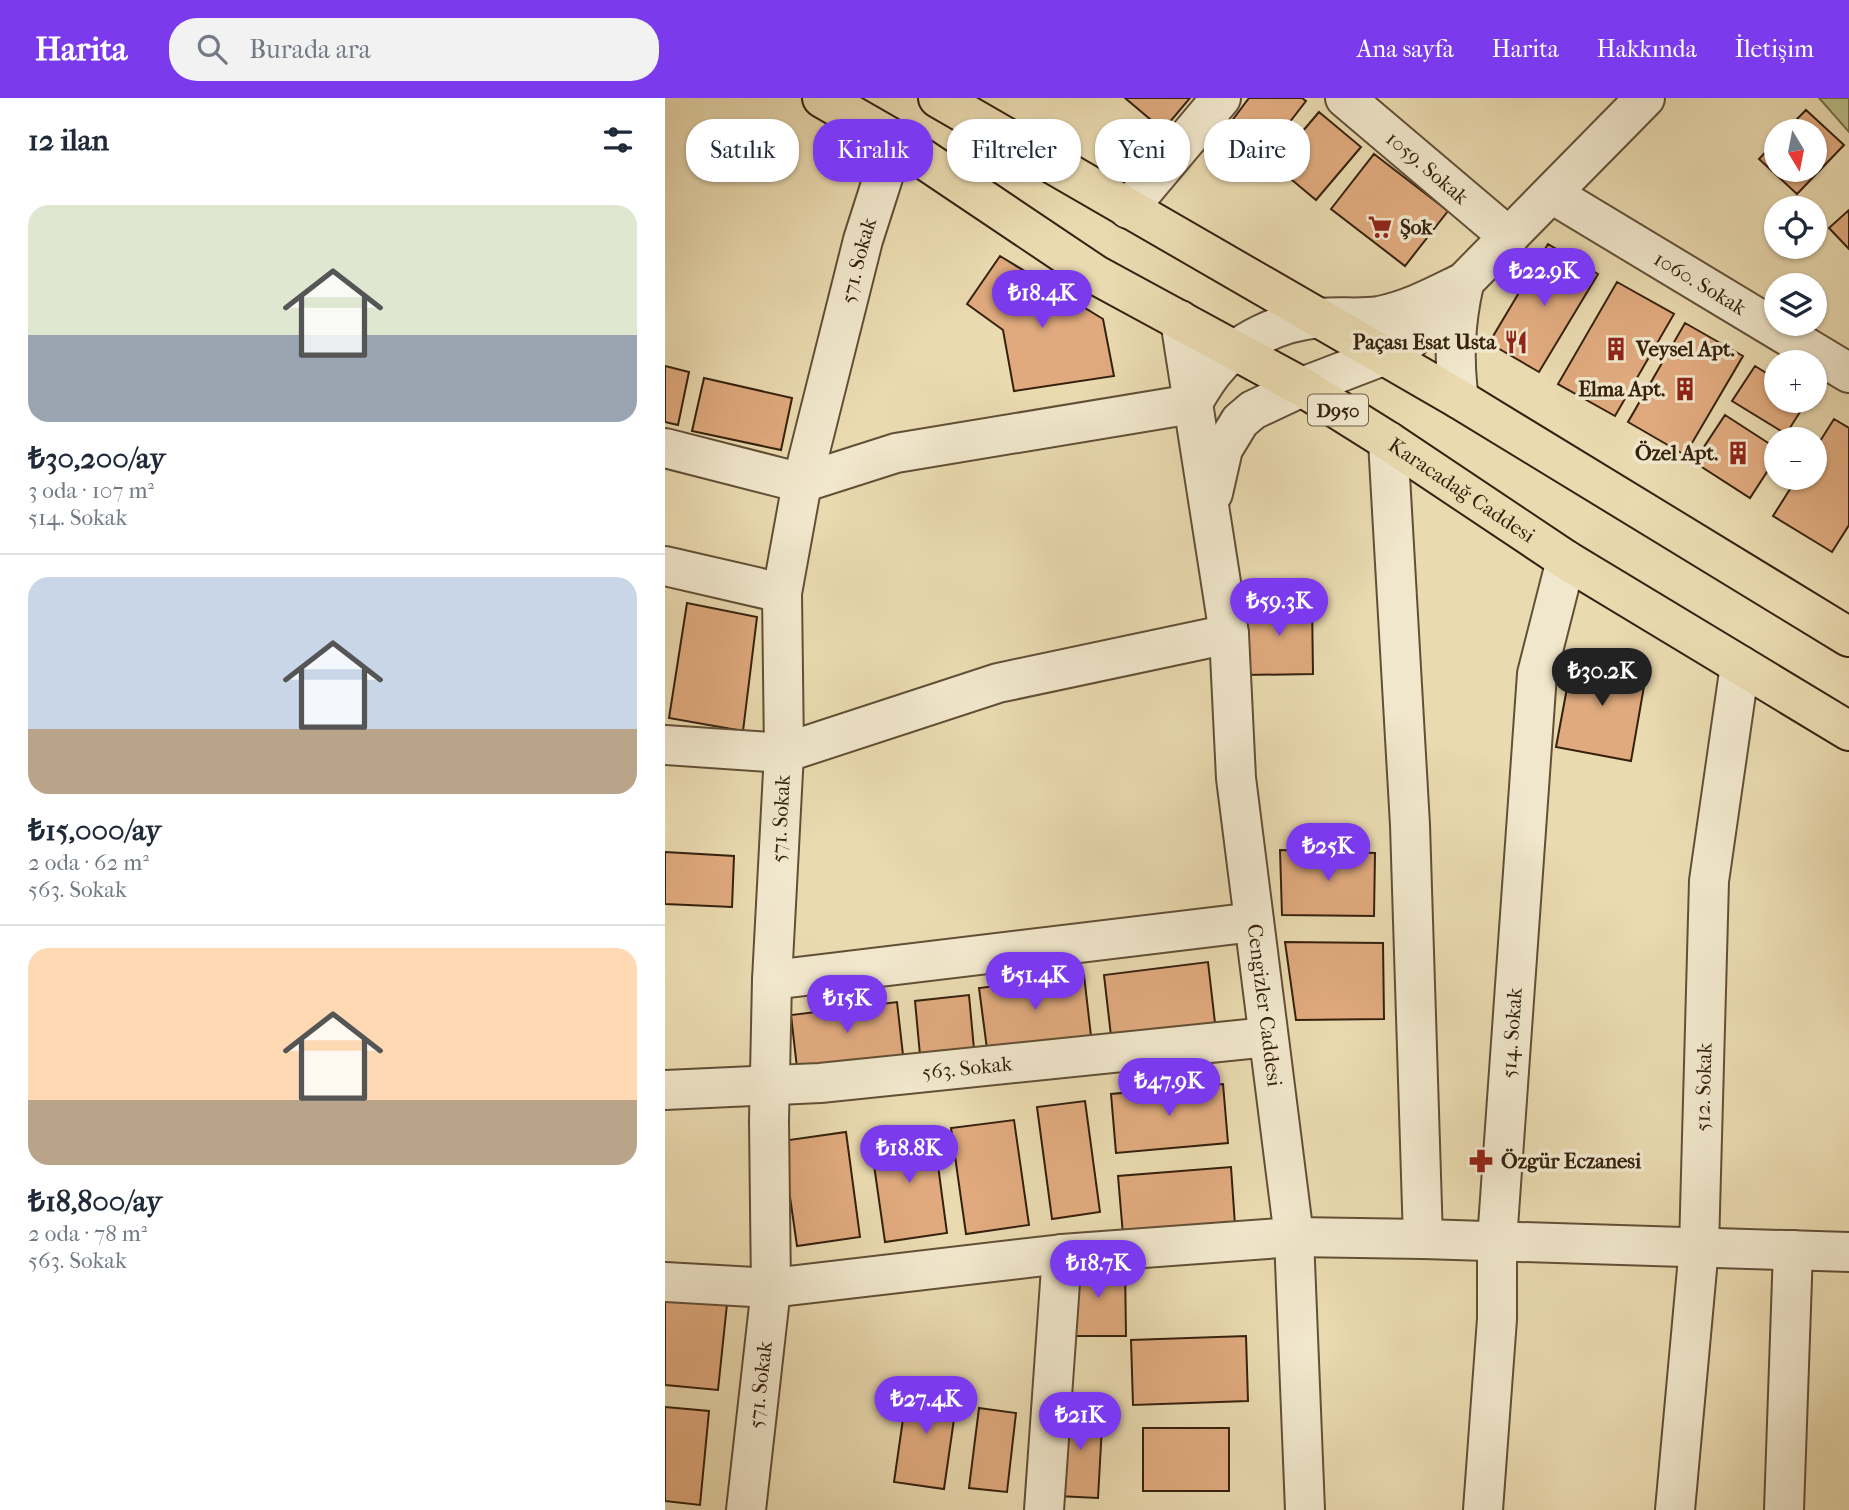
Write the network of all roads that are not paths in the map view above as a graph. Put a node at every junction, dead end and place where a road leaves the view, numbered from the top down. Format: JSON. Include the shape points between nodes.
{"nodes":[{"id":1,"x":822,"y":98,"type":"edge"},
{"id":2,"x":938,"y":98,"type":"edge"},
{"id":3,"x":1221,"y":98,"type":"edge"},
{"id":4,"x":1345,"y":98,"type":"edge"},
{"id":5,"x":1632,"y":102,"type":"edge"},
{"id":6,"x":858,"y":119,"type":"edge"},
{"id":7,"x":933,"y":166,"type":"edge"},
{"id":8,"x":882,"y":182,"type":"edge"},
{"id":9,"x":1552,"y":194,"type":"junction"},
{"id":10,"x":1128,"y":209,"type":"junction"},
{"id":11,"x":1510,"y":237,"type":"junction"},
{"id":12,"x":1464,"y":282,"type":"junction"},
{"id":13,"x":1319,"y":318,"type":"junction"},
{"id":14,"x":1180,"y":320,"type":"junction"},
{"id":15,"x":1235,"y":351,"type":"junction"},
{"id":16,"x":1383,"y":356,"type":"junction"},
{"id":17,"x":1849,"y":373,"type":"edge"},
{"id":18,"x":1301,"y":387,"type":"junction"},
{"id":19,"x":1459,"y":399,"type":"junction"},
{"id":20,"x":1192,"y":404,"type":"junction"},
{"id":21,"x":1388,"y":440,"type":"junction"},
{"id":22,"x":665,"y":448,"type":"edge"},
{"id":23,"x":802,"y":483,"type":"junction"},
{"id":24,"x":1210,"y":502,"type":"junction"},
{"id":25,"x":1566,"y":560,"type":"junction"},
{"id":26,"x":665,"y":566,"type":"edge"},
{"id":27,"x":782,"y":593,"type":"junction"},
{"id":28,"x":1229,"y":634,"type":"junction"},
{"id":29,"x":1849,"y":637,"type":"edge"},
{"id":30,"x":1740,"y":665,"type":"junction"},
{"id":31,"x":1849,"y":731,"type":"edge"},
{"id":32,"x":665,"y":745,"type":"edge"},
{"id":33,"x":784,"y":753,"type":"junction"},
{"id":34,"x":1254,"y":922,"type":"junction"},
{"id":35,"x":772,"y":980,"type":"junction"},
{"id":36,"x":1268,"y":1037,"type":"junction"},
{"id":37,"x":770,"y":1086,"type":"junction"},
{"id":38,"x":665,"y":1090,"type":"edge"},
{"id":39,"x":1294,"y":1237,"type":"junction"},
{"id":40,"x":1423,"y":1239,"type":"junction"},
{"id":41,"x":1497,"y":1241,"type":"junction"},
{"id":42,"x":1699,"y":1247,"type":"junction"},
{"id":43,"x":1793,"y":1250,"type":"junction"},
{"id":44,"x":1849,"y":1251,"type":"edge"},
{"id":45,"x":1062,"y":1254,"type":"junction"},
{"id":46,"x":665,"y":1282,"type":"edge"},
{"id":47,"x":771,"y":1288,"type":"junction"},
{"id":48,"x":746,"y":1510,"type":"edge"},
{"id":49,"x":1044,"y":1510,"type":"edge"},
{"id":50,"x":1305,"y":1510,"type":"edge"},
{"id":51,"x":1483,"y":1510,"type":"edge"},
{"id":52,"x":1675,"y":1510,"type":"edge"},
{"id":53,"x":1784,"y":1510,"type":"edge"}],
"edges":[{"from":1,"to":6,"type":"highway","name":"Karacadağ Caddesi","number":"D950"},
{"from":2,"to":10,"type":"highway"},
{"from":3,"to":10,"type":"street"},
{"from":4,"to":11,"type":"street","name":"1059. Sokak"},
{"from":5,"to":9,"type":"street"},
{"from":7,"to":14,"type":"highway","name":"Karacadağ Caddesi","number":"D950","via":[[1096,275]]},
{"from":8,"to":23,"type":"street","name":"571. Sokak"},
{"from":9,"to":11,"type":"street"},
{"from":9,"to":17,"type":"street","name":"1060. Sokak"},
{"from":10,"to":13,"type":"highway"},
{"from":11,"to":12,"type":"street"},
{"from":12,"to":13,"type":"street","via":[[1419,304],[1378,316]]},
{"from":12,"to":16,"type":"street","name":"Cengizler Caddesi","via":[[1421,331]]},
{"from":12,"to":19,"type":"street","via":[[1455,332]]},
{"from":13,"to":15,"type":"street","via":[[1290,323]]},
{"from":13,"to":16,"type":"highway"},
{"from":14,"to":15,"type":"highway","name":"Karacadağ Caddesi","number":"D950"},
{"from":14,"to":20,"type":"street","name":"Cengizler Caddesi"},
{"from":15,"to":18,"type":"highway","name":"Karacadağ Caddesi","number":"D950"},
{"from":15,"to":20,"type":"street","via":[[1213,371]]},
{"from":16,"to":18,"type":"street","name":"Cengizler Caddesi"},
{"from":16,"to":19,"type":"highway"},
{"from":18,"to":21,"type":"highway","name":"Karacadağ Caddesi","number":"D950"},
{"from":18,"to":24,"type":"street","name":"Cengizler Caddesi","via":[[1240,421],[1223,449]]},
{"from":19,"to":29,"type":"highway"},
{"from":20,"to":23,"type":"street","via":[[896,453]]},
{"from":20,"to":24,"type":"street","name":"Cengizler Caddesi"},
{"from":21,"to":25,"type":"highway","name":"Karacadağ Caddesi","number":"D950"},
{"from":21,"to":40,"type":"street","via":[[1410,825]]},
{"from":22,"to":23,"type":"street"},
{"from":23,"to":27,"type":"street","name":"571. Sokak"},
{"from":24,"to":28,"type":"street","name":"Cengizler Caddesi"},
{"from":25,"to":30,"type":"highway","name":"Karacadağ Caddesi","number":"D950"},
{"from":25,"to":41,"type":"street","name":"514. Sokak","via":[[1537,674]]},
{"from":26,"to":27,"type":"street"},
{"from":27,"to":33,"type":"street","name":"571. Sokak"},
{"from":28,"to":33,"type":"street","via":[[998,683]]},
{"from":28,"to":34,"type":"street","name":"Cengizler Caddesi","via":[[1235,778]]},
{"from":30,"to":31,"type":"highway","name":"Karacadağ Caddesi","number":"D950"},
{"from":30,"to":42,"type":"street","name":"512. Sokak","via":[[1709,881]]},
{"from":32,"to":33,"type":"street"},
{"from":33,"to":35,"type":"street","name":"571. Sokak"},
{"from":34,"to":35,"type":"street"},
{"from":34,"to":36,"type":"street","name":"Cengizler Caddesi"},
{"from":35,"to":37,"type":"street","name":"571. Sokak"},
{"from":36,"to":37,"type":"street","name":"563. Sokak"},
{"from":36,"to":39,"type":"street","name":"Cengizler Caddesi"},
{"from":37,"to":38,"type":"street","name":"563. Sokak"},
{"from":37,"to":47,"type":"street","name":"571. Sokak"},
{"from":39,"to":40,"type":"street"},
{"from":39,"to":45,"type":"street"},
{"from":39,"to":50,"type":"street","name":"Cengizler Caddesi"},
{"from":40,"to":41,"type":"street"},
{"from":41,"to":42,"type":"street"},
{"from":41,"to":51,"type":"street","name":"514. Sokak","via":[[1497,1319]]},
{"from":42,"to":43,"type":"street"},
{"from":42,"to":52,"type":"street","name":"512. Sokak"},
{"from":43,"to":44,"type":"street"},
{"from":43,"to":53,"type":"street"},
{"from":45,"to":47,"type":"street"},
{"from":45,"to":49,"type":"street"},
{"from":46,"to":47,"type":"street"},
{"from":47,"to":48,"type":"street","name":"571. Sokak"}]}
